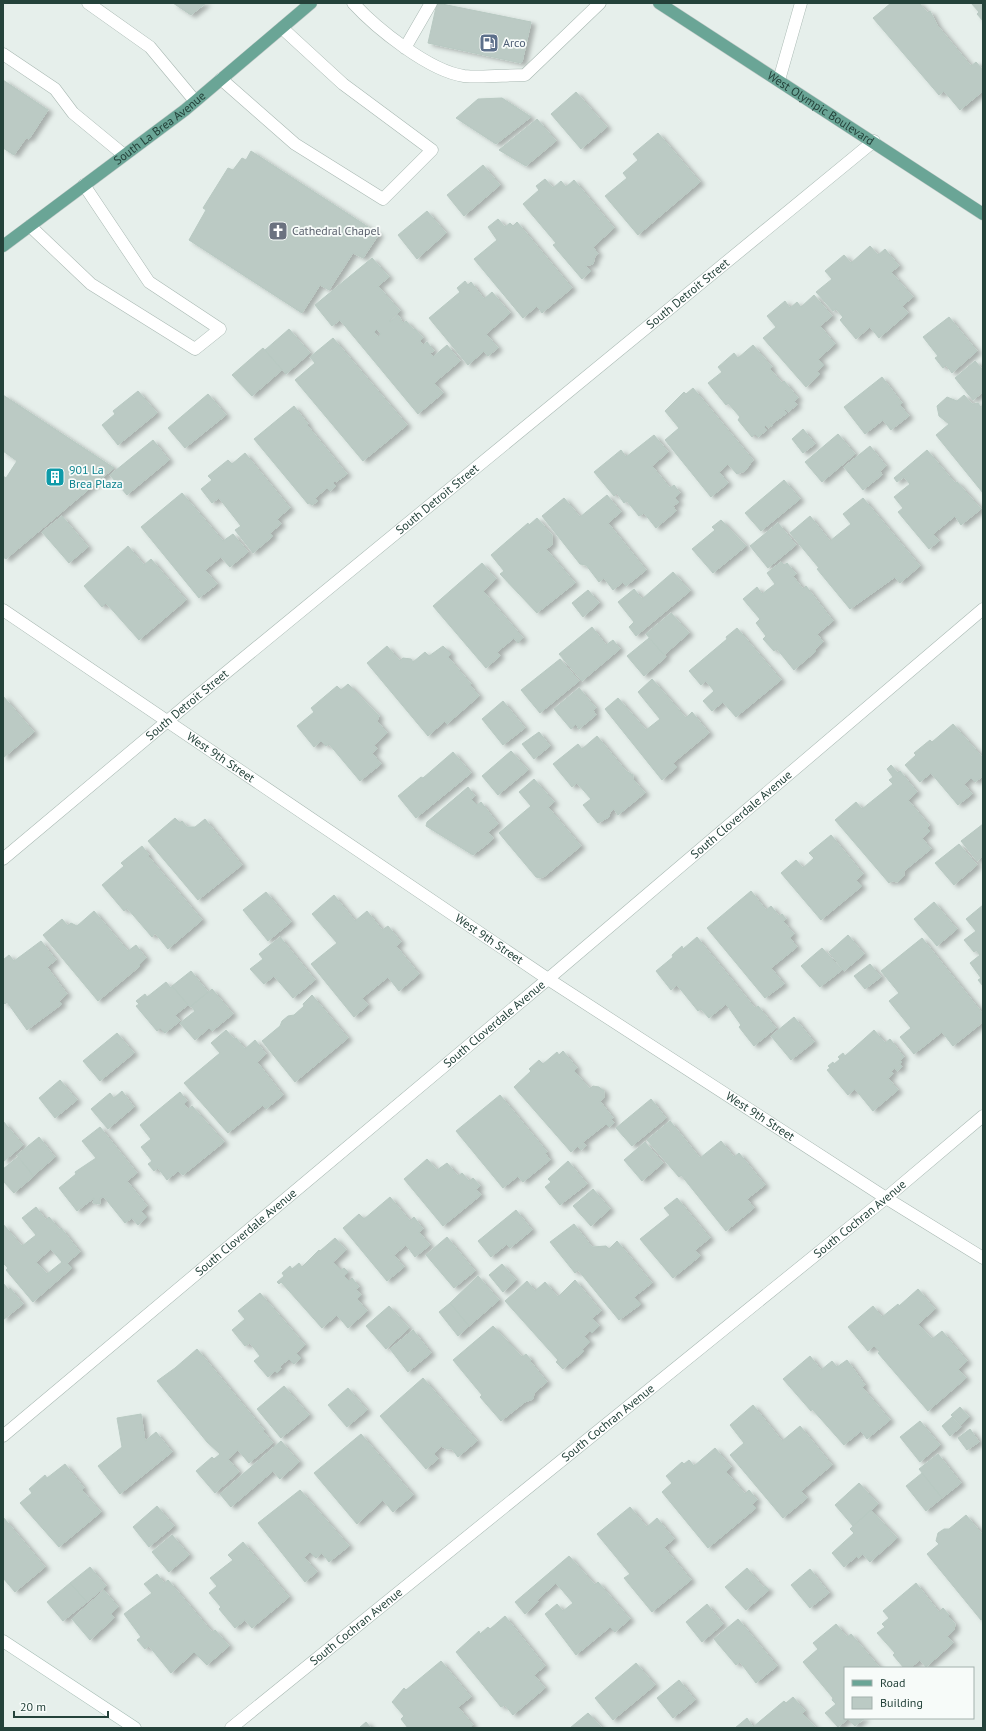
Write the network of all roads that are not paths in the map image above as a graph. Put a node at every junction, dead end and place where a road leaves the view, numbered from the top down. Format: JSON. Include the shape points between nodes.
{"nodes":[{"id":1,"x":88,"y":3,"type":"edge"},
{"id":2,"x":311,"y":3,"type":"edge"},
{"id":3,"x":353,"y":3,"type":"edge"},
{"id":4,"x":431,"y":3,"type":"edge"},
{"id":5,"x":600,"y":3,"type":"edge"},
{"id":6,"x":659,"y":3,"type":"edge"},
{"id":7,"x":801,"y":3,"type":"edge"},
{"id":8,"x":282,"y":28,"type":"junction"},
{"id":9,"x":405,"y":48,"type":"junction"},
{"id":10,"x":3,"y":54,"type":"edge"},
{"id":11,"x":221,"y":79,"type":"junction"},
{"id":12,"x":779,"y":80,"type":"junction"},
{"id":13,"x":195,"y":101,"type":"junction"},
{"id":14,"x":874,"y":141,"type":"junction"},
{"id":15,"x":124,"y":156,"type":"junction"},
{"id":16,"x":84,"y":185,"type":"junction"},
{"id":17,"x":983,"y":214,"type":"edge"},
{"id":18,"x":30,"y":226,"type":"junction"},
{"id":19,"x":3,"y":246,"type":"edge"},
{"id":20,"x":983,"y":609,"type":"edge"},
{"id":21,"x":3,"y":610,"type":"edge"},
{"id":22,"x":168,"y":720,"type":"junction"},
{"id":23,"x":3,"y":859,"type":"edge"},
{"id":24,"x":548,"y":979,"type":"junction"},
{"id":25,"x":983,"y":1116,"type":"edge"},
{"id":26,"x":886,"y":1198,"type":"junction"},
{"id":27,"x":983,"y":1258,"type":"edge"},
{"id":28,"x":3,"y":1436,"type":"edge"},
{"id":29,"x":3,"y":1641,"type":"edge"},
{"id":30,"x":135,"y":1728,"type":"edge"},
{"id":31,"x":231,"y":1728,"type":"edge"}],
"edges":[{"from":1,"to":13,"type":"street","via":[[150,47]]},
{"from":2,"to":8,"type":"main road","name":"South La Brea Avenue"},
{"from":3,"to":9,"type":"street"},
{"from":4,"to":9,"type":"street"},
{"from":5,"to":9,"type":"street","via":[[525,75],[463,76],[425,62]]},
{"from":6,"to":12,"type":"main road","name":"West Olympic Boulevard"},
{"from":7,"to":12,"type":"street"},
{"from":8,"to":11,"type":"main road","name":"South La Brea Avenue"},
{"from":8,"to":11,"type":"street","via":[[343,84],[432,150],[383,199],[295,144]]},
{"from":10,"to":15,"type":"street","via":[[55,89],[73,113]]},
{"from":11,"to":13,"type":"main road","name":"South La Brea Avenue"},
{"from":12,"to":14,"type":"main road","name":"West Olympic Boulevard"},
{"from":13,"to":15,"type":"main road","name":"South La Brea Avenue"},
{"from":14,"to":17,"type":"main road","name":"West Olympic Boulevard"},
{"from":14,"to":22,"type":"street","name":"South Detroit Street"},
{"from":15,"to":16,"type":"main road","name":"South La Brea Avenue"},
{"from":16,"to":18,"type":"main road","name":"South La Brea Avenue"},
{"from":16,"to":18,"type":"street","via":[[149,282],[220,329],[195,349],[91,284]]},
{"from":18,"to":19,"type":"main road","name":"South La Brea Avenue"},
{"from":20,"to":24,"type":"street","name":"South Cloverdale Avenue"},
{"from":21,"to":22,"type":"street","name":"West 9th Street"},
{"from":22,"to":23,"type":"street","name":"South Detroit Street"},
{"from":22,"to":24,"type":"street","name":"West 9th Street"},
{"from":24,"to":26,"type":"street","name":"West 9th Street"},
{"from":24,"to":28,"type":"street","name":"South Cloverdale Avenue"},
{"from":25,"to":26,"type":"street","name":"South Cochran Avenue"},
{"from":26,"to":27,"type":"street","name":"West 9th Street"},
{"from":26,"to":31,"type":"street","name":"South Cochran Avenue"},
{"from":29,"to":30,"type":"street"}]}
